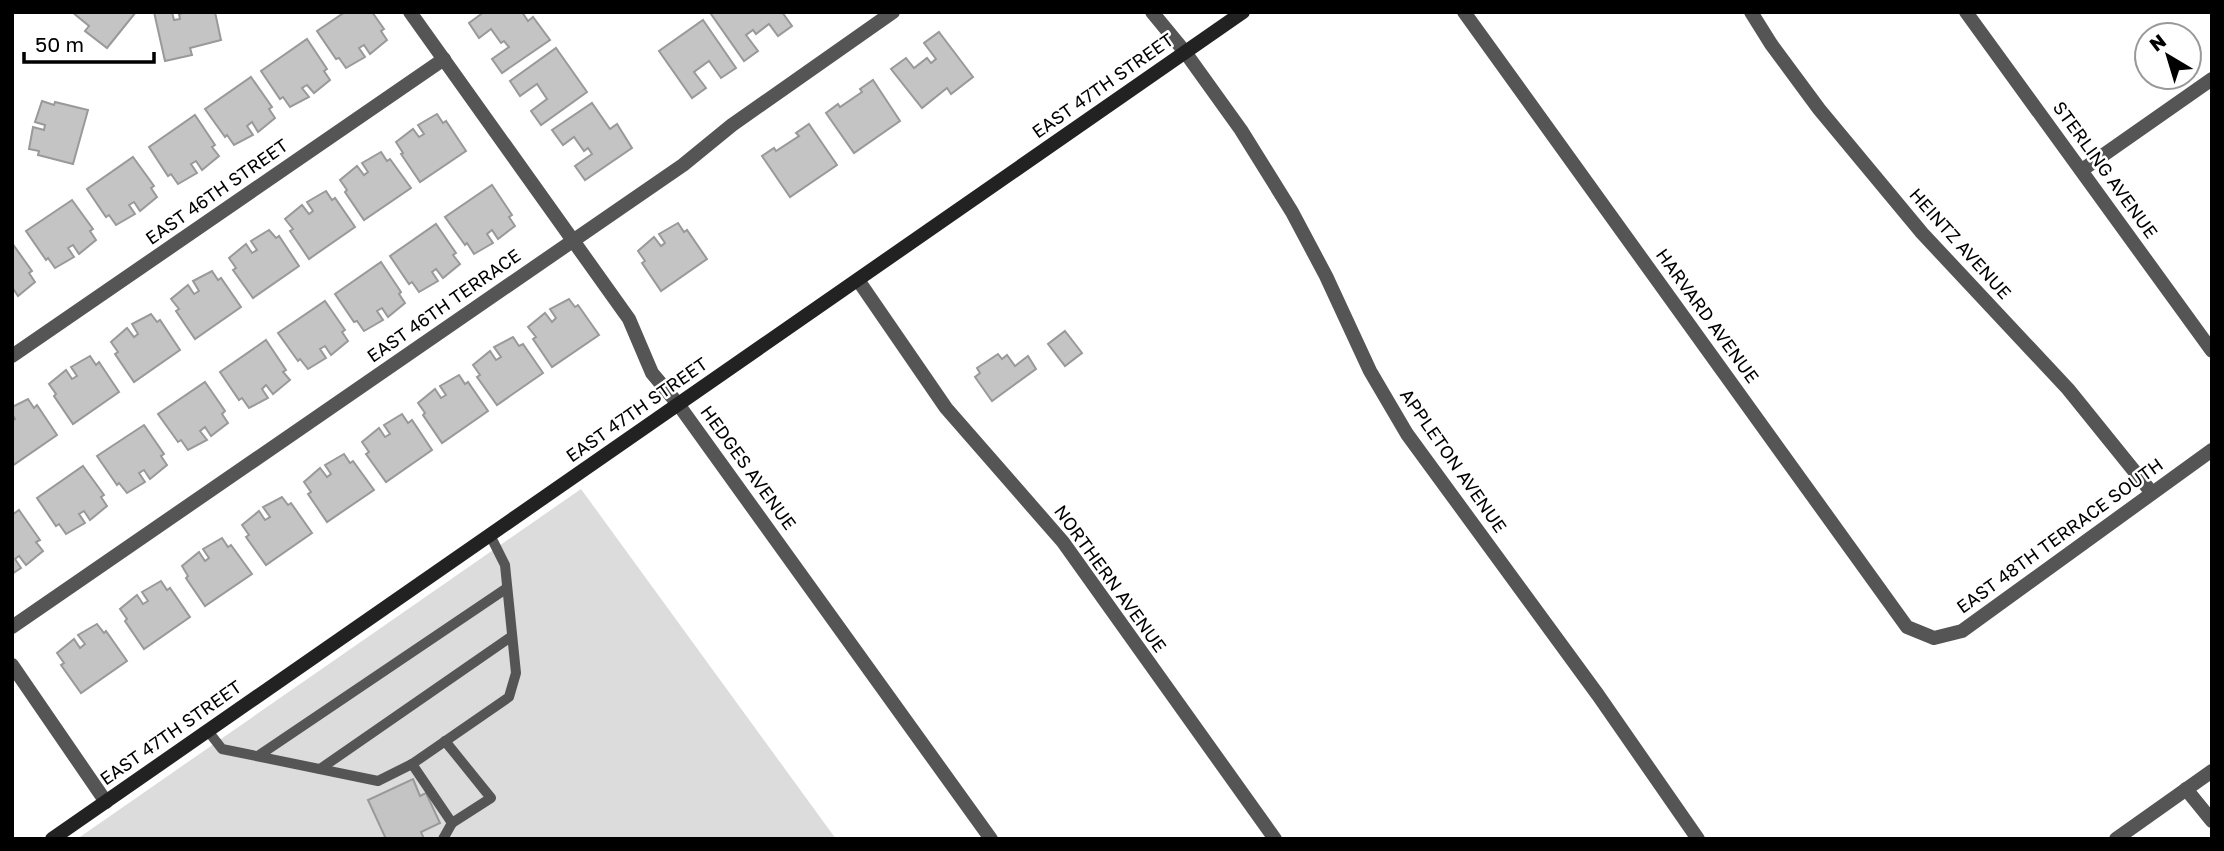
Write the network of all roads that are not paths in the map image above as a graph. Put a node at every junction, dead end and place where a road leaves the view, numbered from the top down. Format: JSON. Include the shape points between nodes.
{"nodes":[{"id":1,"x":410,"y":12,"type":"edge"},
{"id":2,"x":893,"y":12,"type":"edge"},
{"id":3,"x":1152,"y":12,"type":"edge"},
{"id":4,"x":1243,"y":12,"type":"edge"},
{"id":5,"x":1464,"y":12,"type":"edge"},
{"id":6,"x":1751,"y":12,"type":"edge"},
{"id":7,"x":1966,"y":12,"type":"edge"},
{"id":8,"x":1185,"y":52,"type":"junction"},
{"id":9,"x":444,"y":59,"type":"junction"},
{"id":10,"x":2212,"y":79,"type":"edge"},
{"id":11,"x":2082,"y":170,"type":"junction"},
{"id":12,"x":573,"y":241,"type":"junction"},
{"id":13,"x":858,"y":280,"type":"junction"},
{"id":14,"x":2212,"y":351,"type":"edge"},
{"id":15,"x":12,"y":356,"type":"edge"},
{"id":16,"x":678,"y":404,"type":"junction"},
{"id":17,"x":2212,"y":450,"type":"edge"},
{"id":18,"x":2152,"y":493,"type":"junction"},
{"id":19,"x":490,"y":535,"type":"junction"},
{"id":20,"x":507,"y":588,"type":"junction"},
{"id":21,"x":12,"y":627,"type":"edge"},
{"id":22,"x":1924,"y":634,"type":"joint"},
{"id":23,"x":512,"y":636,"type":"junction"},
{"id":24,"x":12,"y":665,"type":"edge"},
{"id":25,"x":208,"y":731,"type":"junction"},
{"id":26,"x":445,"y":741,"type":"junction"},
{"id":27,"x":258,"y":757,"type":"junction"},
{"id":28,"x":412,"y":764,"type":"junction"},
{"id":29,"x":320,"y":769,"type":"junction"},
{"id":30,"x":2212,"y":771,"type":"edge"},
{"id":31,"x":2186,"y":789,"type":"junction"},
{"id":32,"x":106,"y":802,"type":"junction"},
{"id":33,"x":2212,"y":821,"type":"edge"},
{"id":34,"x":452,"y":823,"type":"junction"},
{"id":35,"x":52,"y":839,"type":"edge"},
{"id":36,"x":443,"y":839,"type":"edge"},
{"id":37,"x":991,"y":839,"type":"edge"},
{"id":38,"x":1275,"y":839,"type":"edge"},
{"id":39,"x":1698,"y":839,"type":"edge"},
{"id":40,"x":2116,"y":839,"type":"edge"}],
"edges":[{"from":1,"to":9,"type":"street","name":"HEDGES AVENUE"},
{"from":2,"to":12,"type":"street","name":"EAST 46TH TERRACE"},
{"from":3,"to":8,"type":"street","name":"APPLETON AVENUE"},
{"from":4,"to":8,"type":"main road","name":"EAST 47TH STREET"},
{"from":5,"to":22,"type":"street","name":"HARVARD AVENUE","via":[[1907,627]]},
{"from":6,"to":18,"type":"street","name":"HEINTZ AVENUE","via":[[1819,109],[1923,233],[2068,389]]},
{"from":7,"to":11,"type":"street","name":"STERLING AVENUE"},
{"from":8,"to":13,"type":"main road","name":"EAST 47TH STREET"},
{"from":8,"to":39,"type":"street","name":"APPLETON AVENUE","via":[[1292,212],[1370,371],[1407,434]]},
{"from":9,"to":12,"type":"street","name":"HEDGES AVENUE"},
{"from":9,"to":15,"type":"street","name":"EAST 46TH STREET"},
{"from":10,"to":11,"type":"street"},
{"from":11,"to":14,"type":"street","name":"STERLING AVENUE"},
{"from":12,"to":16,"type":"street","name":"HEDGES AVENUE","via":[[629,319],[652,373]]},
{"from":12,"to":21,"type":"street","name":"EAST 46TH TERRACE"},
{"from":13,"to":16,"type":"main road","name":"EAST 47TH STREET"},
{"from":13,"to":38,"type":"street","name":"NORTHERN AVENUE","via":[[946,408],[1063,542]]},
{"from":16,"to":19,"type":"main road","name":"EAST 47TH STREET"},
{"from":16,"to":37,"type":"street","name":"HEDGES AVENUE"},
{"from":17,"to":18,"type":"street","name":"EAST 48TH TERRACE SOUTH"},
{"from":18,"to":22,"type":"street","name":"EAST 48TH TERRACE SOUTH","via":[[1962,631],[1934,638]]},
{"from":19,"to":20,"type":"lane","via":[[505,565]]},
{"from":19,"to":25,"type":"main road","name":"EAST 47TH STREET"},
{"from":20,"to":23,"type":"lane"},
{"from":20,"to":27,"type":"lane"},
{"from":23,"to":26,"type":"lane","via":[[516,673],[509,697]]},
{"from":23,"to":29,"type":"lane"},
{"from":24,"to":32,"type":"street"},
{"from":25,"to":27,"type":"lane","via":[[222,749]]},
{"from":25,"to":32,"type":"main road","name":"EAST 47TH STREET"},
{"from":26,"to":28,"type":"lane"},
{"from":26,"to":34,"type":"lane","via":[[491,798]]},
{"from":27,"to":29,"type":"lane"},
{"from":28,"to":29,"type":"lane","via":[[378,781]]},
{"from":28,"to":34,"type":"lane"},
{"from":30,"to":31,"type":"street"},
{"from":31,"to":33,"type":"street"},
{"from":31,"to":40,"type":"street"},
{"from":32,"to":35,"type":"main road","name":"EAST 47TH STREET"},
{"from":34,"to":36,"type":"lane"}]}
